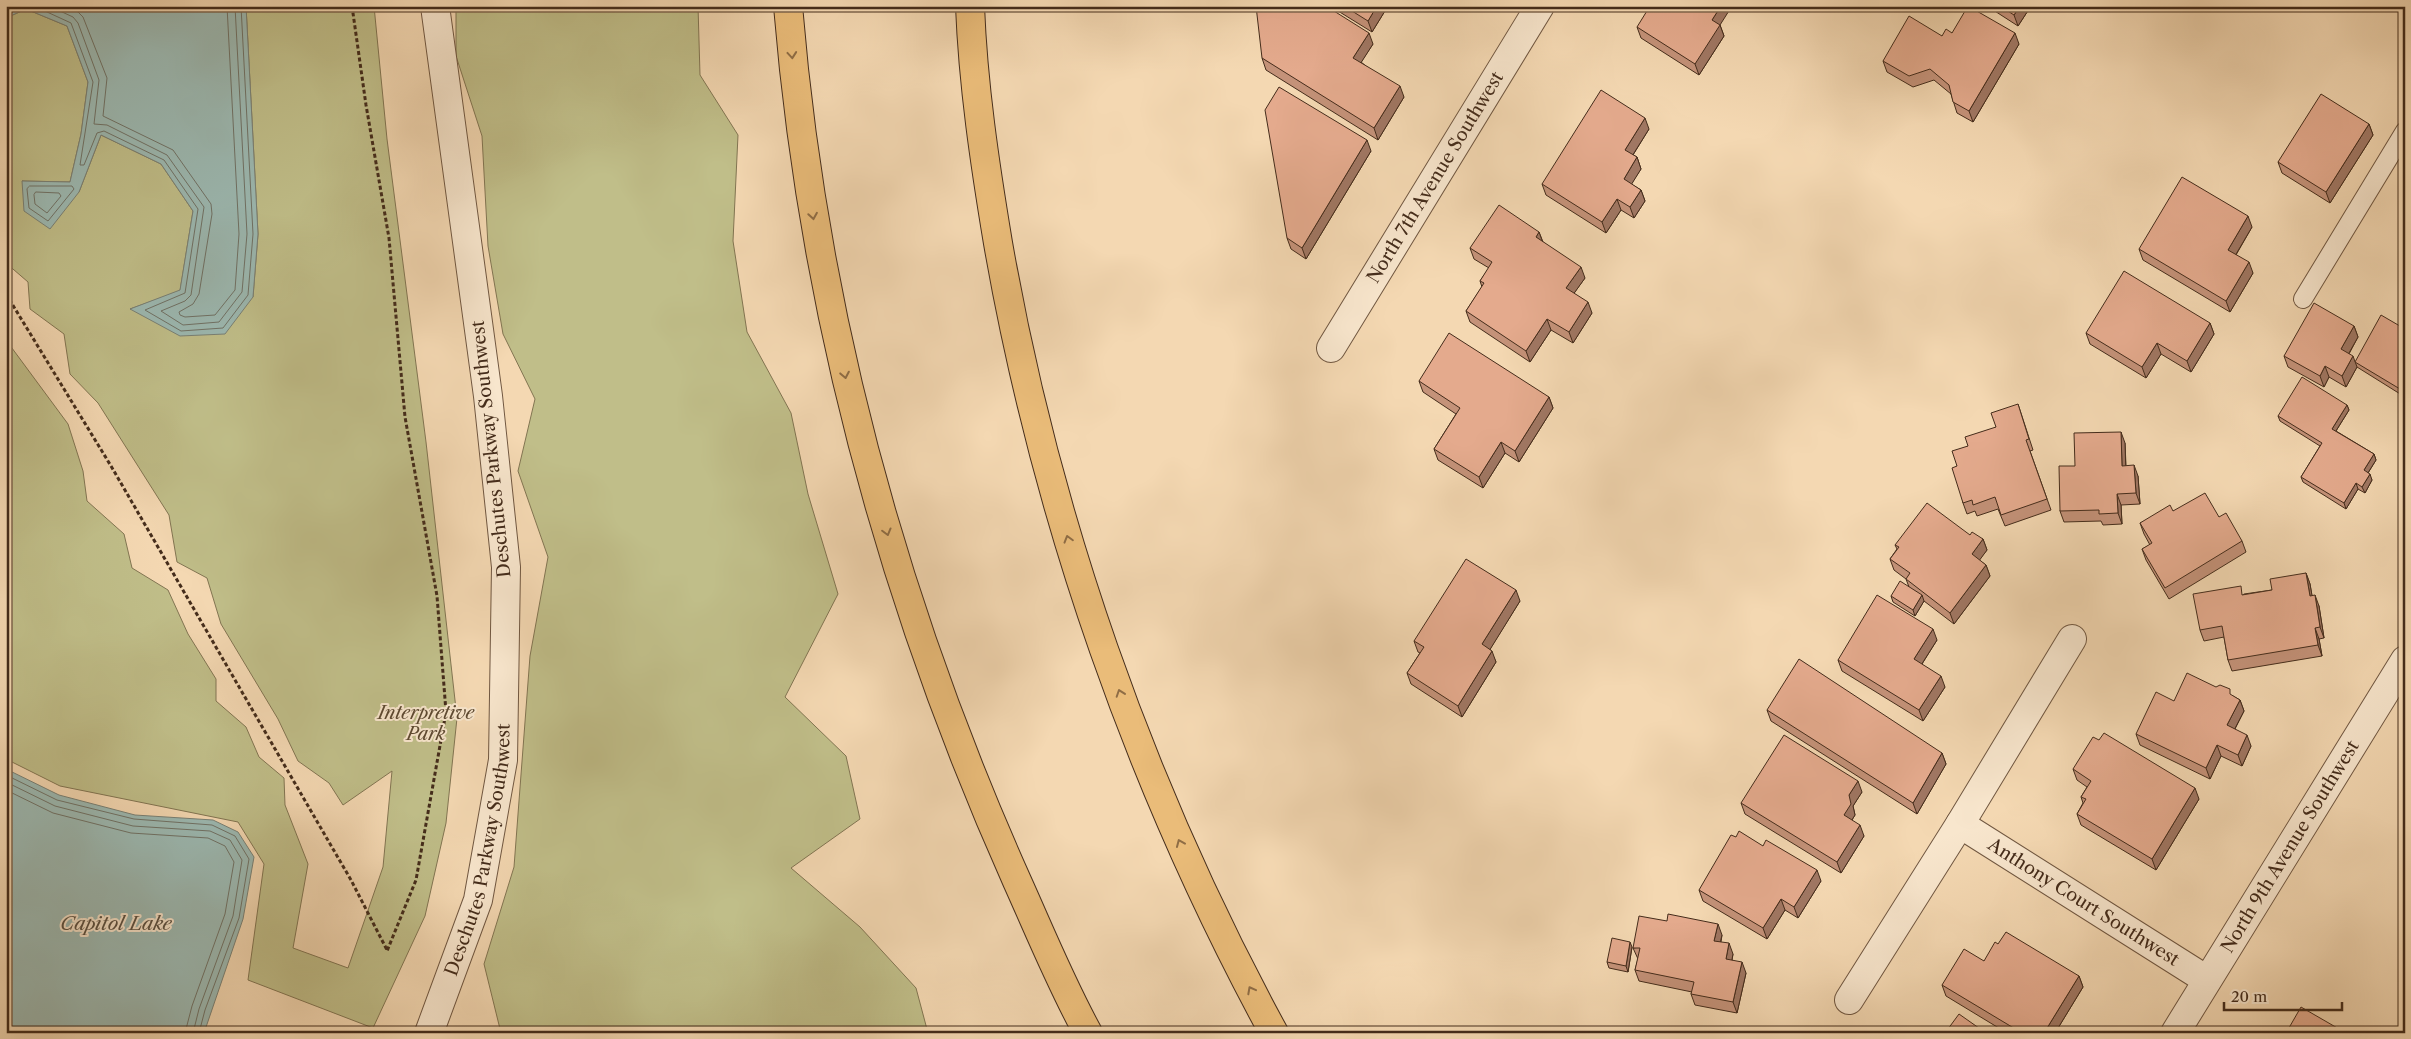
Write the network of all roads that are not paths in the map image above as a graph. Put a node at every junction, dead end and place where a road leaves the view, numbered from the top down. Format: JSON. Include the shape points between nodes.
{"nodes":[{"id":1,"x":435,"y":6,"type":"edge"},
{"id":2,"x":788,"y":6,"type":"edge"},
{"id":3,"x":970,"y":6,"type":"edge"},
{"id":4,"x":1540,"y":6,"type":"edge"},
{"id":5,"x":2405,"y":131,"type":"edge"},
{"id":6,"x":2303,"y":300,"type":"dead end"},
{"id":7,"x":1331,"y":348,"type":"dead end"},
{"id":8,"x":2072,"y":639,"type":"dead end"},
{"id":9,"x":2405,"y":660,"type":"edge"},
{"id":10,"x":1960,"y":824,"type":"junction"},
{"id":11,"x":2207,"y":980,"type":"junction"},
{"id":12,"x":1849,"y":1000,"type":"dead end"},
{"id":13,"x":429,"y":1033,"type":"edge"},
{"id":14,"x":1088,"y":1033,"type":"edge"},
{"id":15,"x":1274,"y":1033,"type":"edge"},
{"id":16,"x":2175,"y":1033,"type":"edge"}],
"edges":[{"from":1,"to":13,"type":"street","name":"Deschutes Parkway Southwest","via":[[488,396],[506,566],[504,760],[478,900]]},
{"from":2,"to":14,"type":"highway","one_way":true,"via":[[813,219],[847,385],[891,547],[942,697],[990,820]]},
{"from":15,"to":3,"type":"highway","one_way":true,"via":[[1185,854],[1129,720],[1081,583],[1041,444],[1009,305],[985,166]]},
{"from":4,"to":7,"type":"street","name":"North 7th Avenue Southwest"},
{"from":5,"to":6,"type":"lane"},
{"from":8,"to":10,"type":"street"},
{"from":9,"to":11,"type":"street","name":"North 9th Avenue Southwest"},
{"from":10,"to":11,"type":"street","name":"Anthony Court Southwest"},
{"from":10,"to":12,"type":"street"},
{"from":11,"to":16,"type":"street","name":"North 9th Avenue Southwest"}]}
